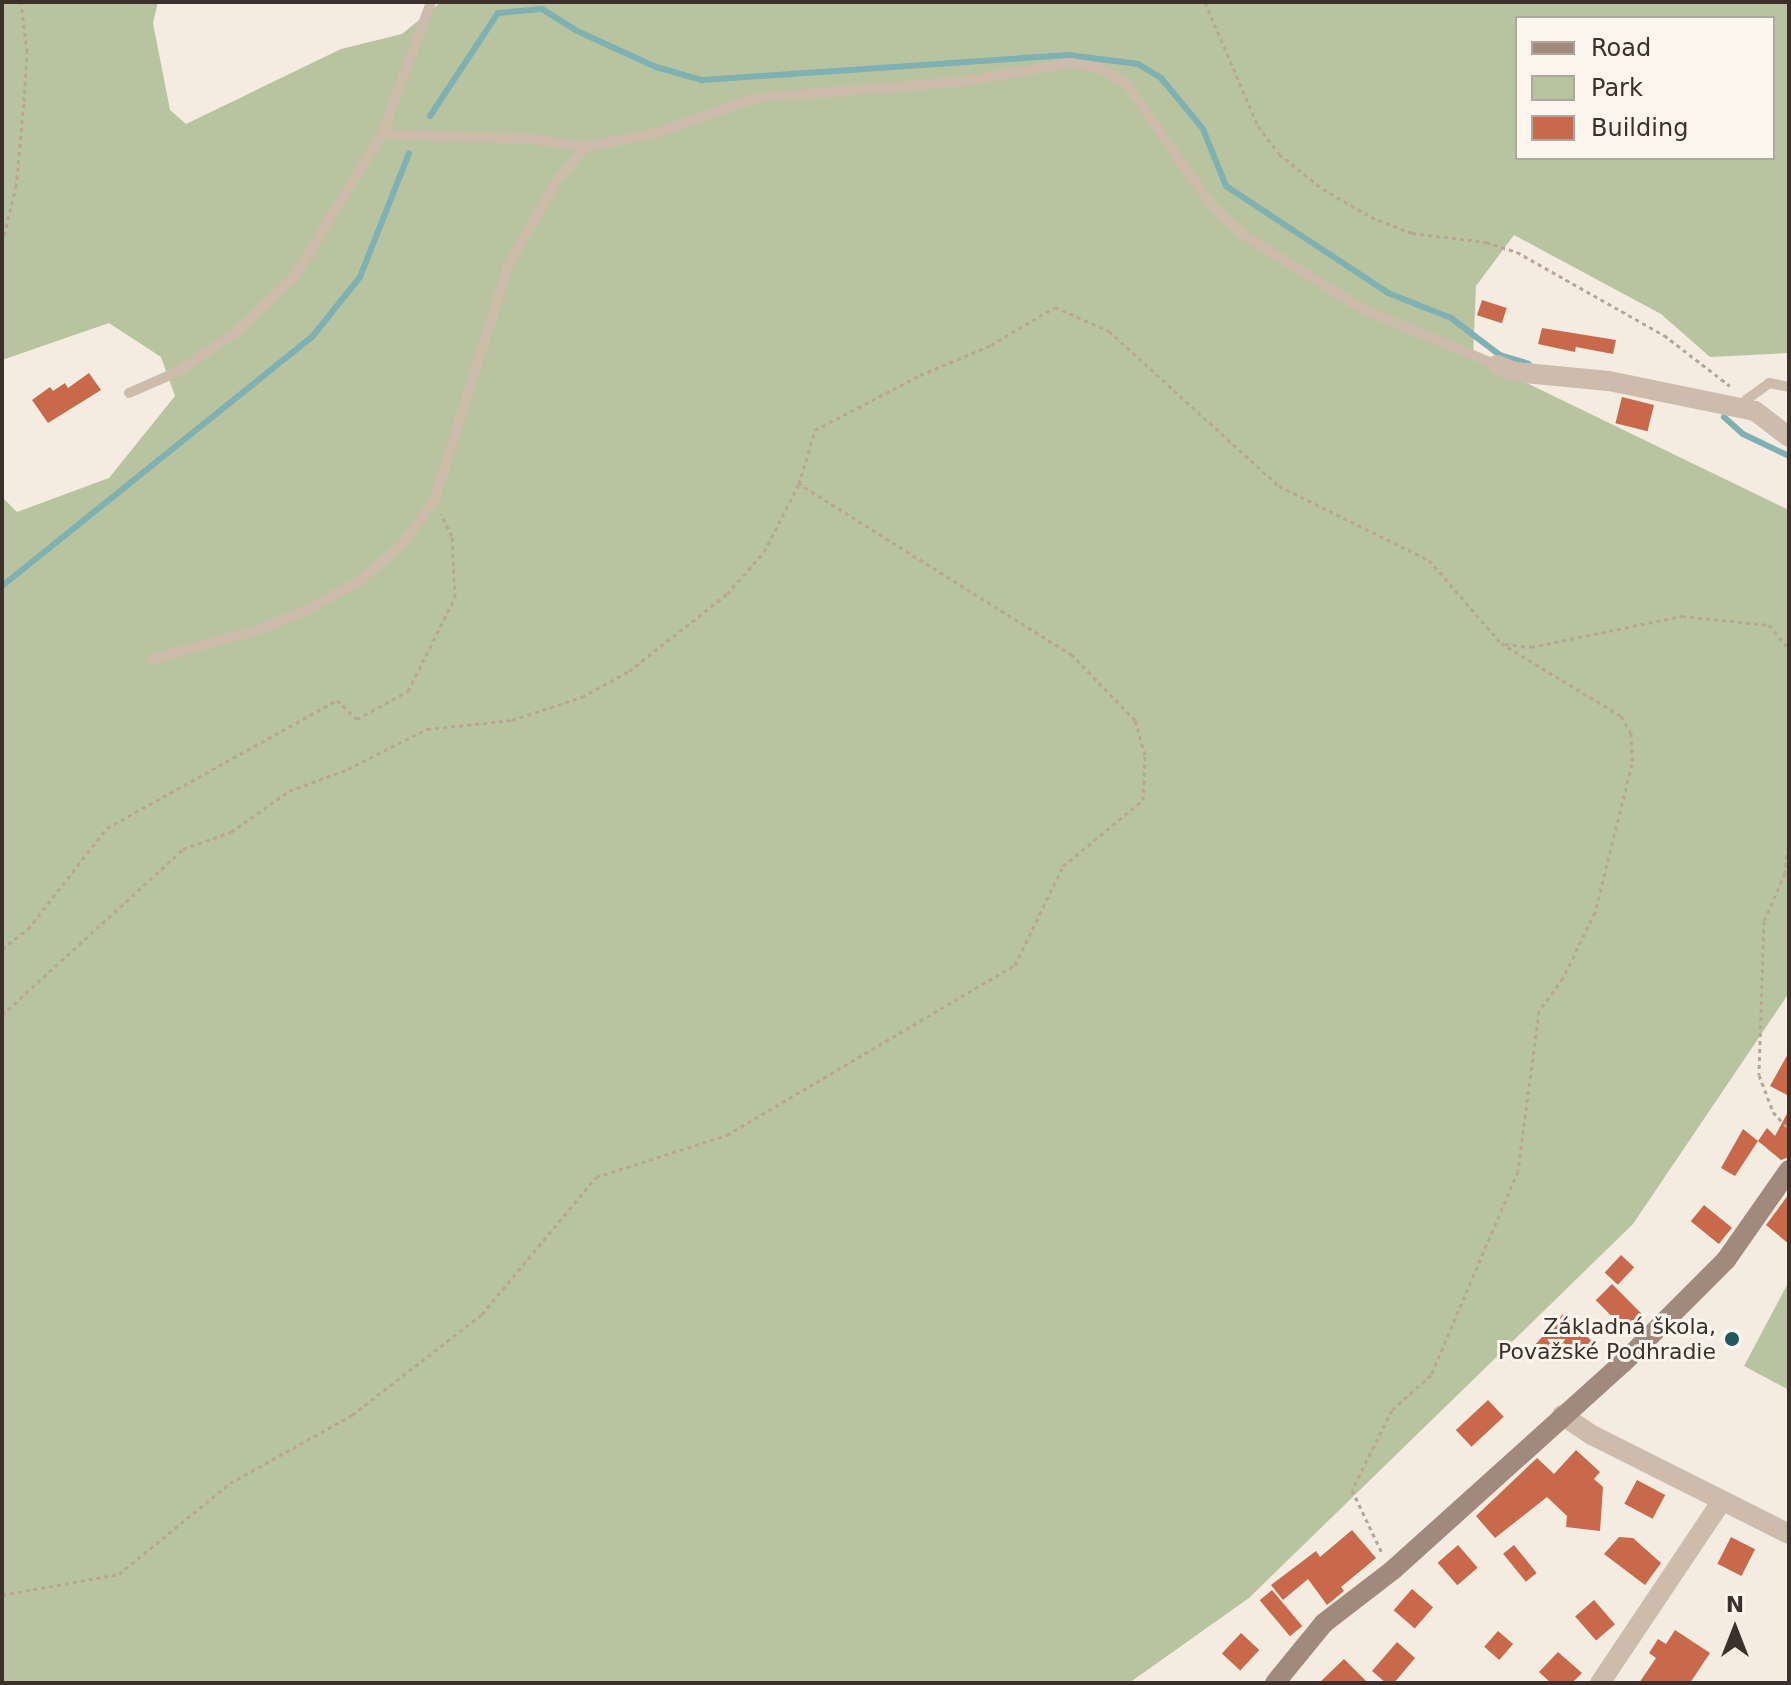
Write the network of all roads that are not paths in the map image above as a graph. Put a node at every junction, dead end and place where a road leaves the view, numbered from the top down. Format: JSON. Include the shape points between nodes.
{"nodes":[{"id":1,"x":431,"y":2,"type":"edge"},
{"id":2,"x":382,"y":134,"type":"junction"},
{"id":3,"x":586,"y":147,"type":"junction"},
{"id":4,"x":1497,"y":365,"type":"joint"},
{"id":5,"x":1789,"y":387,"type":"edge"},
{"id":6,"x":129,"y":393,"type":"dead end"},
{"id":7,"x":1746,"y":400,"type":"road end"},
{"id":8,"x":1789,"y":437,"type":"edge"},
{"id":9,"x":153,"y":659,"type":"dead end"},
{"id":10,"x":1789,"y":1170,"type":"edge"},
{"id":11,"x":1562,"y":1415,"type":"junction"},
{"id":12,"x":1721,"y":1502,"type":"junction"},
{"id":13,"x":1789,"y":1534,"type":"edge"},
{"id":14,"x":1275,"y":1683,"type":"edge"},
{"id":15,"x":1600,"y":1683,"type":"edge"}],
"edges":[{"from":1,"to":2,"type":"lane"},
{"from":2,"to":3,"type":"lane","via":[[532,139]]},
{"from":2,"to":6,"type":"lane","via":[[295,276],[235,333],[177,372]]},
{"from":3,"to":4,"type":"lane","via":[[657,133],[755,98],[959,82],[1070,63],[1099,68],[1127,84],[1211,205],[1242,234],[1364,310]]},
{"from":3,"to":9,"type":"lane","via":[[558,179],[508,266],[434,501],[400,547],[359,581],[257,630]]},
{"from":4,"to":8,"type":"street","via":[[1755,411]]},
{"from":5,"to":7,"type":"lane","via":[[1769,383]]},
{"from":10,"to":11,"type":"street","via":[[1726,1260]]},
{"from":11,"to":12,"type":"street"},
{"from":11,"to":14,"type":"street","via":[[1394,1569],[1324,1623]]},
{"from":12,"to":13,"type":"street"},
{"from":12,"to":15,"type":"street"}]}
